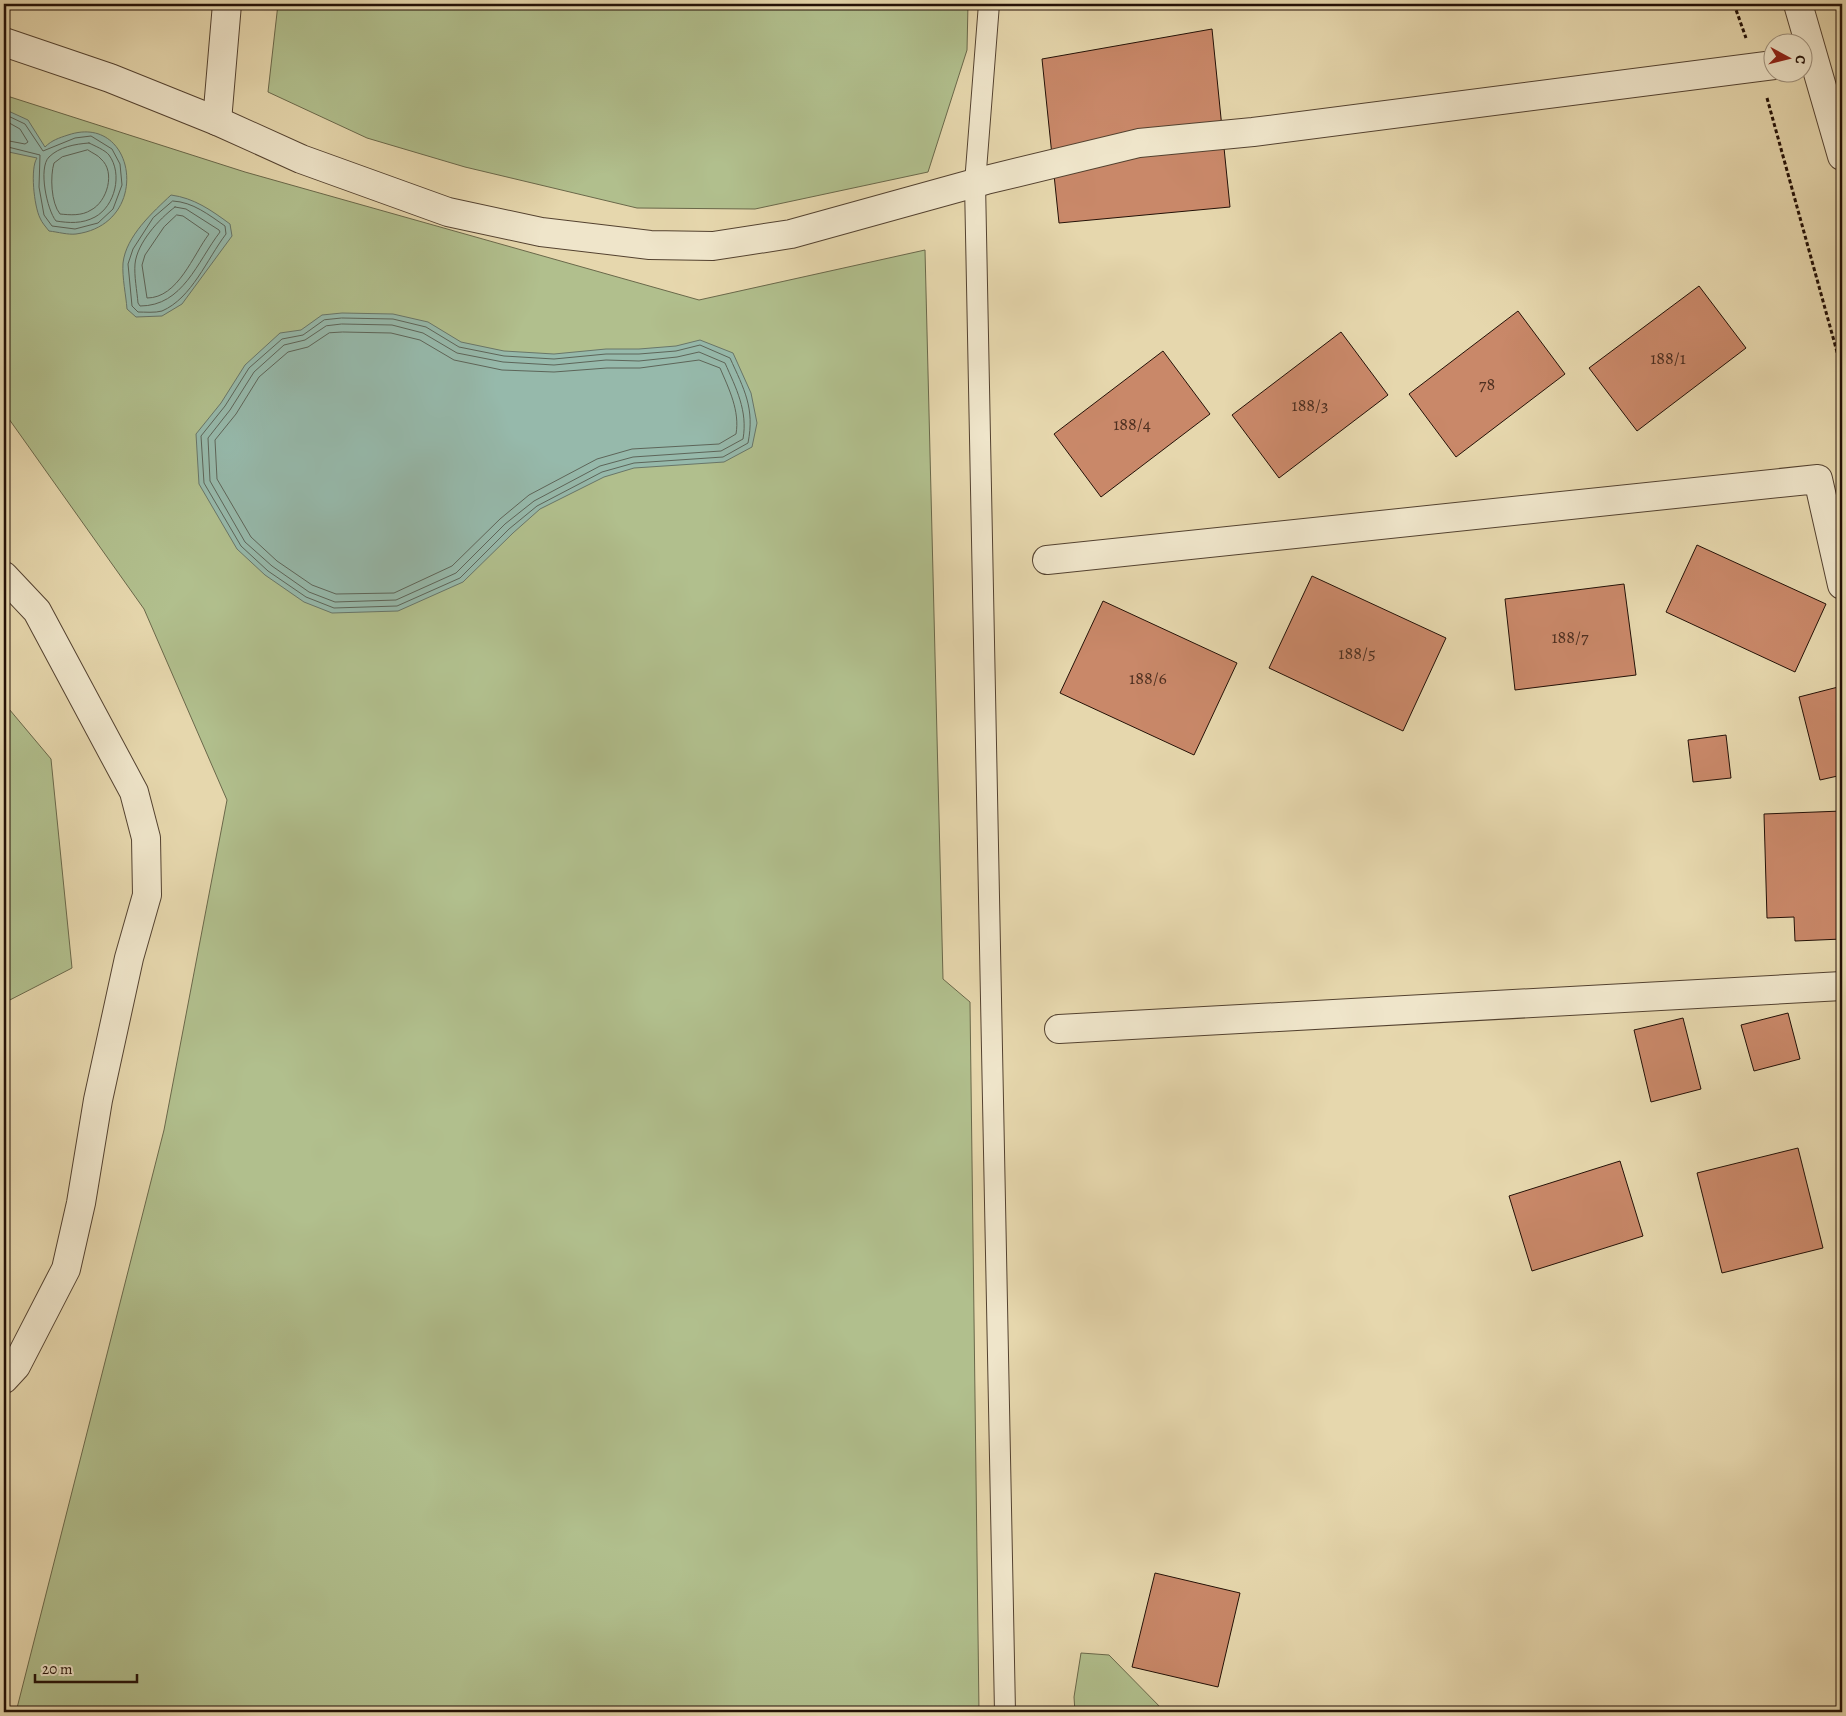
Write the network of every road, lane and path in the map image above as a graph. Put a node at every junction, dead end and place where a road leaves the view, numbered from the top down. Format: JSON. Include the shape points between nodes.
{"nodes":[{"id":1,"x":227,"y":4,"type":"edge"},
{"id":2,"x":989,"y":4,"type":"edge"},
{"id":3,"x":1734,"y":4,"type":"edge"},
{"id":4,"x":1798,"y":4,"type":"edge"},
{"id":5,"x":1804,"y":32,"type":"edge"},
{"id":6,"x":4,"y":42,"type":"edge"},
{"id":7,"x":1764,"y":64,"type":"edge"},
{"id":8,"x":1764,"y":66,"type":"edge"},
{"id":9,"x":1814,"y":75,"type":"edge"},
{"id":10,"x":1768,"y":82,"type":"edge"},
{"id":11,"x":217,"y":121,"type":"junction"},
{"id":12,"x":1842,"y":156,"type":"edge"},
{"id":13,"x":975,"y":183,"type":"junction"},
{"id":14,"x":1842,"y":370,"type":"edge"},
{"id":15,"x":1047,"y":560,"type":"dead end"},
{"id":16,"x":4,"y":576,"type":"edge"},
{"id":17,"x":1842,"y":585,"type":"edge"},
{"id":18,"x":1842,"y":986,"type":"edge"},
{"id":19,"x":1059,"y":1029,"type":"dead end"},
{"id":20,"x":4,"y":1379,"type":"edge"},
{"id":21,"x":1006,"y":1712,"type":"edge"}],
"edges":[{"from":1,"to":11,"type":"street"},
{"from":2,"to":13,"type":"lane"},
{"from":3,"to":7,"type":"path"},
{"from":4,"to":5,"type":"street"},
{"from":6,"to":11,"type":"street","via":[[110,78]]},
{"from":8,"to":13,"type":"street","via":[[1272,130],[1139,143]]},
{"from":9,"to":12,"type":"street"},
{"from":10,"to":14,"type":"path","via":[[1776,128]]},
{"from":11,"to":13,"type":"street","via":[[301,159],[448,212],[541,232],[650,245],[713,246],[791,234]]},
{"from":13,"to":21,"type":"lane"},
{"from":15,"to":17,"type":"street","via":[[1818,479]]},
{"from":16,"to":20,"type":"street","via":[[37,611],[134,792],[146,838],[147,895],[125,977],[66,1269],[16,1366]]},
{"from":18,"to":19,"type":"street"}]}
